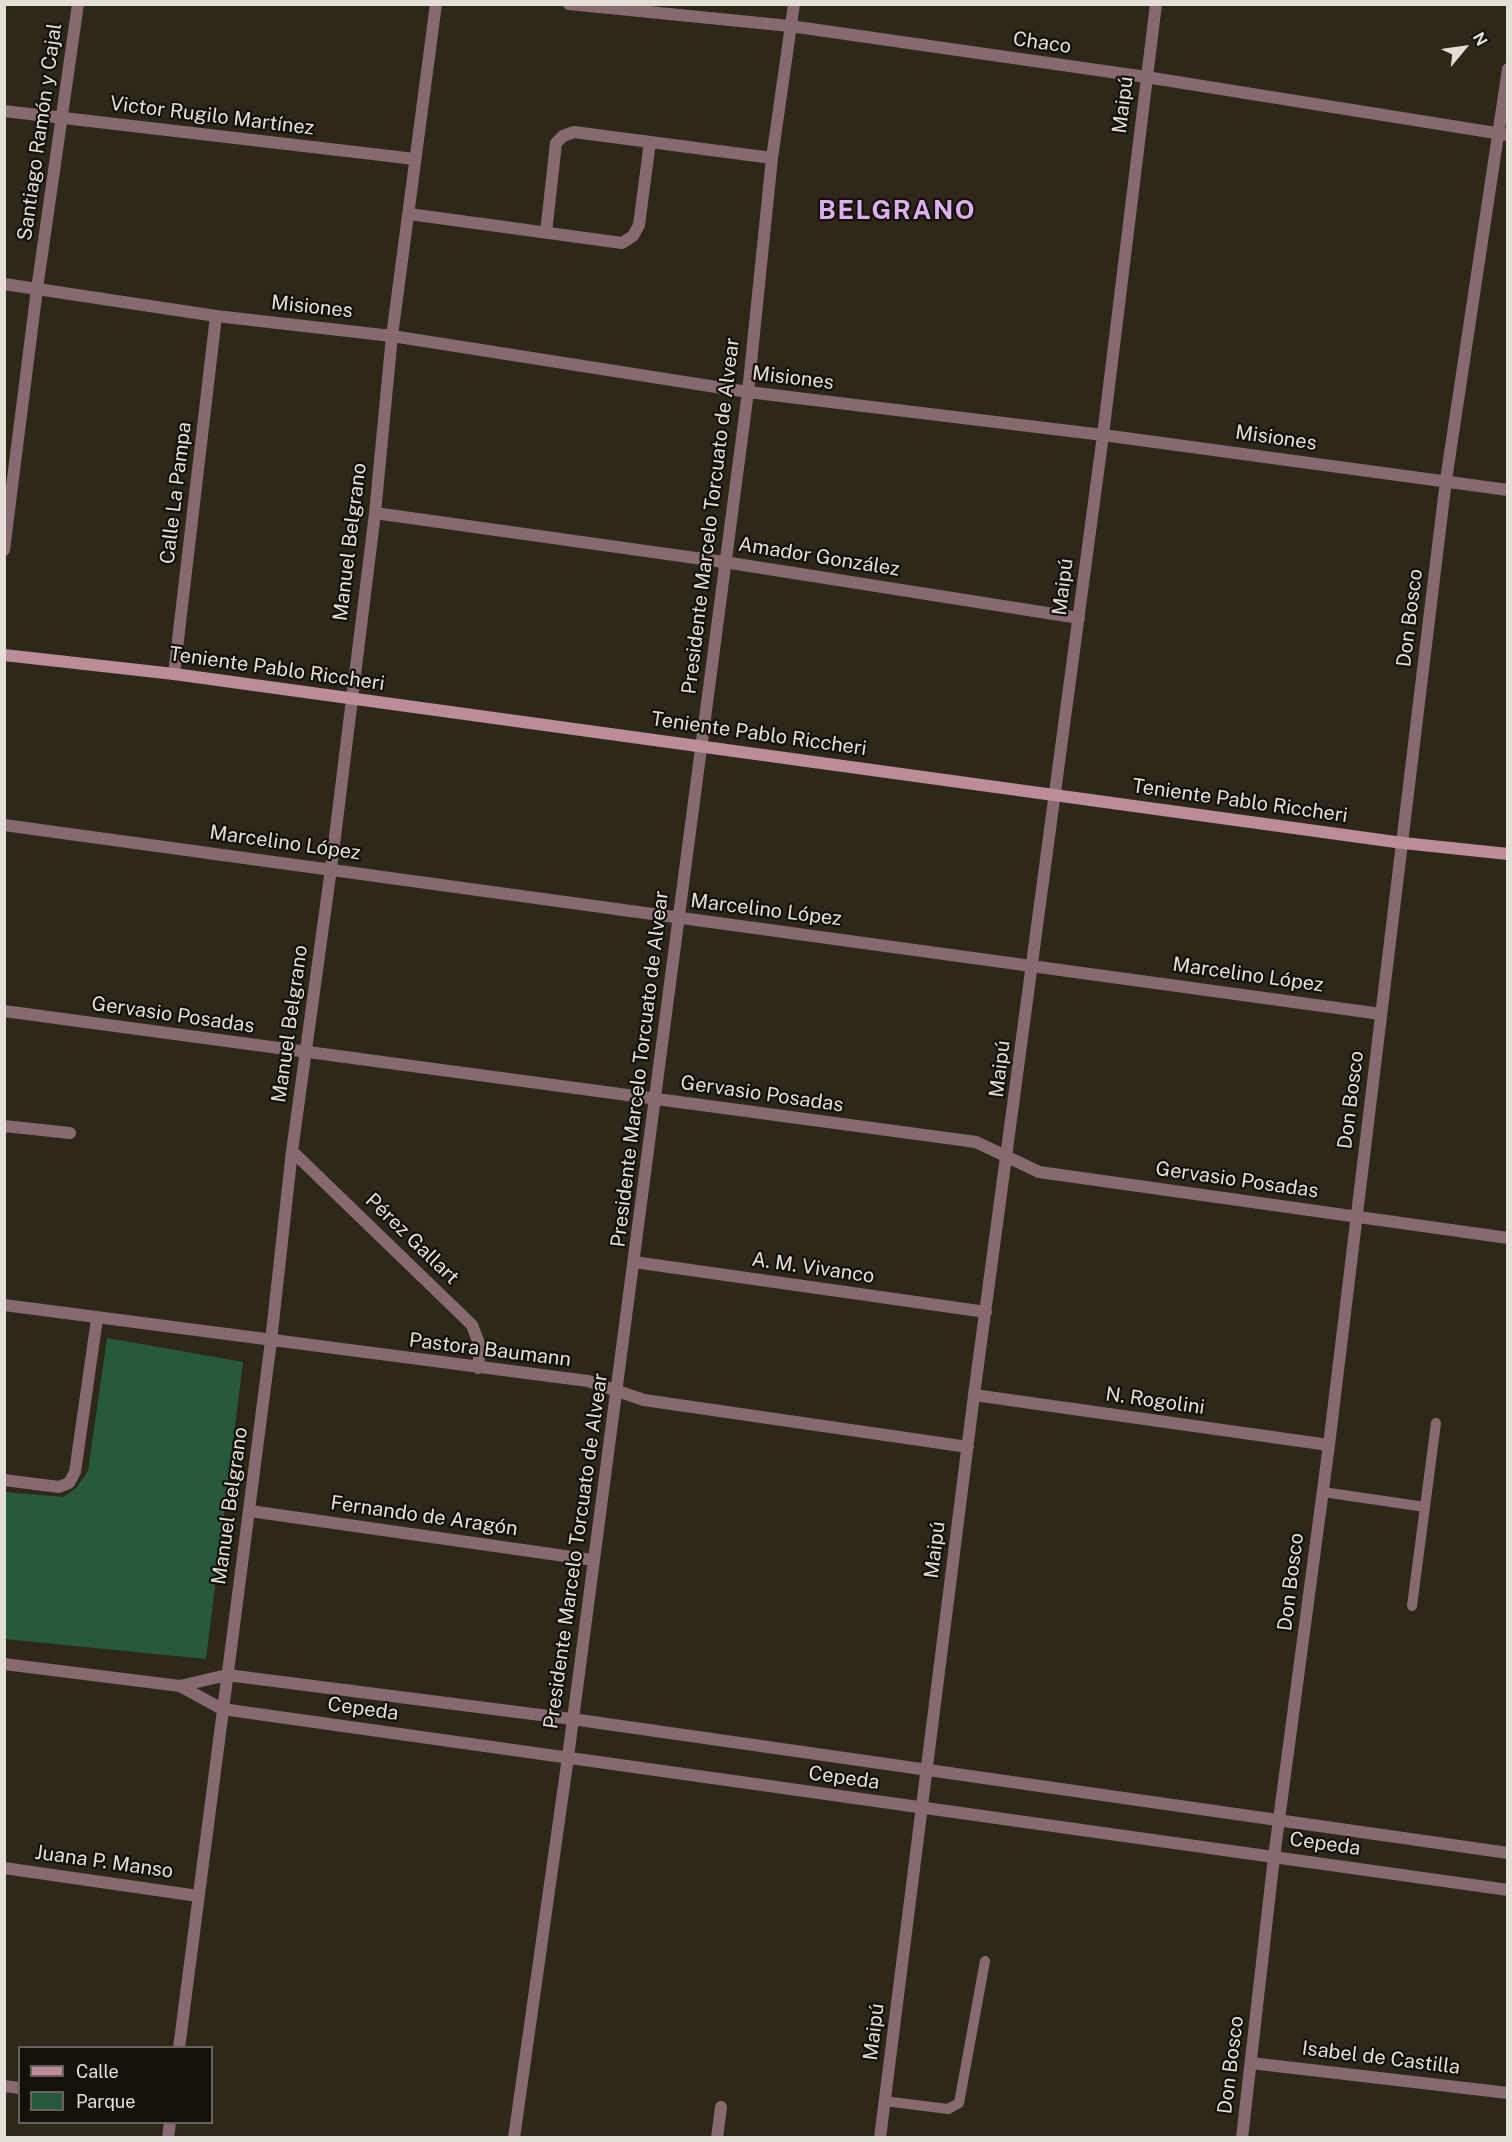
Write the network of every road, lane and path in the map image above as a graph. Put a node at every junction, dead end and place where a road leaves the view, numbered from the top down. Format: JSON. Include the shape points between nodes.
{"nodes":[{"id":1,"x":78,"y":4,"type":"edge"},
{"id":2,"x":436,"y":4,"type":"edge"},
{"id":3,"x":569,"y":4,"type":"edge"},
{"id":4,"x":794,"y":4,"type":"edge"},
{"id":5,"x":1156,"y":4,"type":"edge"},
{"id":6,"x":790,"y":26,"type":"junction"},
{"id":7,"x":1508,"y":69,"type":"edge"},
{"id":8,"x":1146,"y":77,"type":"junction"},
{"id":9,"x":4,"y":111,"type":"edge"},
{"id":10,"x":63,"y":119,"type":"junction"},
{"id":11,"x":1503,"y":134,"type":"edge"},
{"id":12,"x":650,"y":142,"type":"junction"},
{"id":13,"x":772,"y":158,"type":"junction"},
{"id":14,"x":415,"y":159,"type":"junction"},
{"id":15,"x":409,"y":214,"type":"junction"},
{"id":16,"x":546,"y":233,"type":"junction"},
{"id":17,"x":4,"y":284,"type":"edge"},
{"id":18,"x":37,"y":289,"type":"junction"},
{"id":19,"x":216,"y":316,"type":"junction"},
{"id":20,"x":392,"y":336,"type":"junction"},
{"id":21,"x":748,"y":392,"type":"junction"},
{"id":22,"x":1103,"y":435,"type":"junction"},
{"id":23,"x":1446,"y":480,"type":"junction"},
{"id":24,"x":1508,"y":490,"type":"edge"},
{"id":25,"x":375,"y":513,"type":"junction"},
{"id":26,"x":4,"y":550,"type":"edge"},
{"id":27,"x":724,"y":562,"type":"junction"},
{"id":28,"x":1079,"y":618,"type":"junction"},
{"id":29,"x":4,"y":655,"type":"edge"},
{"id":30,"x":174,"y":674,"type":"junction"},
{"id":31,"x":351,"y":698,"type":"junction"},
{"id":32,"x":701,"y":746,"type":"junction"},
{"id":33,"x":1056,"y":795,"type":"junction"},
{"id":34,"x":4,"y":825,"type":"edge"},
{"id":35,"x":1403,"y":843,"type":"junction"},
{"id":36,"x":1508,"y":854,"type":"edge"},
{"id":37,"x":331,"y":869,"type":"junction"},
{"id":38,"x":679,"y":918,"type":"junction"},
{"id":39,"x":1033,"y":964,"type":"junction"},
{"id":40,"x":4,"y":1011,"type":"edge"},
{"id":41,"x":1380,"y":1014,"type":"junction"},
{"id":42,"x":306,"y":1054,"type":"junction"},
{"id":43,"x":655,"y":1100,"type":"junction"},
{"id":44,"x":4,"y":1126,"type":"edge"},
{"id":45,"x":70,"y":1133,"type":"dead end"},
{"id":46,"x":292,"y":1151,"type":"junction"},
{"id":47,"x":1008,"y":1157,"type":"junction"},
{"id":48,"x":1356,"y":1217,"type":"junction"},
{"id":49,"x":1508,"y":1238,"type":"edge"},
{"id":50,"x":634,"y":1262,"type":"junction"},
{"id":51,"x":4,"y":1305,"type":"edge"},
{"id":52,"x":986,"y":1312,"type":"junction"},
{"id":53,"x":97,"y":1319,"type":"junction"},
{"id":54,"x":271,"y":1341,"type":"junction"},
{"id":55,"x":478,"y":1368,"type":"junction"},
{"id":56,"x":616,"y":1390,"type":"junction"},
{"id":57,"x":974,"y":1395,"type":"junction"},
{"id":58,"x":1436,"y":1423,"type":"dead end"},
{"id":59,"x":1329,"y":1445,"type":"junction"},
{"id":60,"x":968,"y":1447,"type":"junction"},
{"id":61,"x":4,"y":1480,"type":"edge"},
{"id":62,"x":1323,"y":1492,"type":"junction"},
{"id":63,"x":1425,"y":1507,"type":"junction"},
{"id":64,"x":250,"y":1510,"type":"junction"},
{"id":65,"x":593,"y":1560,"type":"junction"},
{"id":66,"x":1412,"y":1606,"type":"dead end"},
{"id":67,"x":4,"y":1664,"type":"edge"},
{"id":68,"x":227,"y":1675,"type":"junction"},
{"id":69,"x":180,"y":1686,"type":"junction"},
{"id":70,"x":222,"y":1709,"type":"junction"},
{"id":71,"x":572,"y":1719,"type":"junction"},
{"id":72,"x":568,"y":1757,"type":"junction"},
{"id":73,"x":926,"y":1769,"type":"junction"},
{"id":74,"x":922,"y":1809,"type":"junction"},
{"id":75,"x":1280,"y":1819,"type":"junction"},
{"id":76,"x":1508,"y":1852,"type":"edge"},
{"id":77,"x":1274,"y":1857,"type":"junction"},
{"id":78,"x":4,"y":1868,"type":"edge"},
{"id":79,"x":1508,"y":1890,"type":"edge"},
{"id":80,"x":198,"y":1896,"type":"junction"},
{"id":81,"x":985,"y":1961,"type":"dead end"},
{"id":82,"x":179,"y":2046,"type":"edge"},
{"id":83,"x":1251,"y":2063,"type":"junction"},
{"id":84,"x":1508,"y":2093,"type":"edge"},
{"id":85,"x":884,"y":2101,"type":"junction"},
{"id":86,"x":721,"y":2107,"type":"dead end"},
{"id":87,"x":514,"y":2138,"type":"edge"},
{"id":88,"x":717,"y":2138,"type":"edge"},
{"id":89,"x":880,"y":2138,"type":"edge"},
{"id":90,"x":1242,"y":2138,"type":"edge"}],
"edges":[{"from":1,"to":10,"type":"street","name":"Santiago Ramón y Cajal"},
{"from":2,"to":14,"type":"street","name":"Manuel Belgrano"},
{"from":3,"to":6,"type":"street","name":"Chaco"},
{"from":4,"to":6,"type":"street","name":"Presidente Marcelo Torcuato de Alvear"},
{"from":5,"to":8,"type":"street","name":"Maipú"},
{"from":6,"to":8,"type":"street","name":"Chaco"},
{"from":6,"to":13,"type":"street","name":"Presidente Marcelo Torcuato de Alvear"},
{"from":7,"to":11,"type":"street","name":"Don Bosco"},
{"from":8,"to":11,"type":"street","name":"Chaco"},
{"from":8,"to":22,"type":"street","name":"Maipú"},
{"from":9,"to":10,"type":"street","name":"Victor Rugilo Martínez"},
{"from":10,"to":14,"type":"street","name":"Victor Rugilo Martínez"},
{"from":10,"to":18,"type":"street","name":"Santiago Ramón y Cajal"},
{"from":11,"to":23,"type":"street","name":"Don Bosco"},
{"from":12,"to":13,"type":"street"},
{"from":12,"to":16,"type":"street","via":[[639,225],[633,236],[622,243]]},
{"from":12,"to":16,"type":"street","via":[[574,132],[563,136],[556,143]]},
{"from":13,"to":21,"type":"street","name":"Presidente Marcelo Torcuato de Alvear"},
{"from":14,"to":15,"type":"street","name":"Manuel Belgrano"},
{"from":15,"to":16,"type":"street"},
{"from":15,"to":20,"type":"street","name":"Manuel Belgrano"},
{"from":17,"to":18,"type":"street","name":"Misiones"},
{"from":18,"to":19,"type":"street","name":"Misiones"},
{"from":18,"to":26,"type":"street","name":"Santiago Ramón y Cajal"},
{"from":19,"to":20,"type":"street","name":"Misiones"},
{"from":19,"to":30,"type":"street","name":"Calle La Pampa"},
{"from":20,"to":21,"type":"street","name":"Misiones"},
{"from":20,"to":25,"type":"street","name":"Manuel Belgrano"},
{"from":21,"to":22,"type":"street","name":"Misiones"},
{"from":21,"to":27,"type":"street","name":"Presidente Marcelo Torcuato de Alvear"},
{"from":22,"to":23,"type":"street","name":"Misiones"},
{"from":22,"to":28,"type":"street","name":"Maipú"},
{"from":23,"to":24,"type":"street","name":"Misiones"},
{"from":23,"to":35,"type":"street","name":"Don Bosco"},
{"from":25,"to":27,"type":"street","name":"Amador González"},
{"from":25,"to":31,"type":"street","name":"Manuel Belgrano"},
{"from":27,"to":28,"type":"street","name":"Amador González"},
{"from":27,"to":32,"type":"street","name":"Presidente Marcelo Torcuato de Alvear"},
{"from":28,"to":33,"type":"street","name":"Maipú"},
{"from":29,"to":30,"type":"street","name":"Teniente Pablo Riccheri"},
{"from":30,"to":31,"type":"street","name":"Teniente Pablo Riccheri"},
{"from":31,"to":32,"type":"street","name":"Teniente Pablo Riccheri"},
{"from":31,"to":37,"type":"street","name":"Manuel Belgrano"},
{"from":32,"to":33,"type":"street","name":"Teniente Pablo Riccheri"},
{"from":32,"to":38,"type":"street","name":"Presidente Marcelo Torcuato de Alvear"},
{"from":33,"to":35,"type":"street","name":"Teniente Pablo Riccheri"},
{"from":33,"to":39,"type":"street","name":"Maipú"},
{"from":34,"to":37,"type":"street","name":"Marcelino López"},
{"from":35,"to":36,"type":"street","name":"Teniente Pablo Riccheri"},
{"from":35,"to":41,"type":"street","name":"Don Bosco"},
{"from":37,"to":38,"type":"street","name":"Marcelino López"},
{"from":37,"to":42,"type":"street","name":"Manuel Belgrano"},
{"from":38,"to":39,"type":"street","name":"Marcelino López"},
{"from":38,"to":43,"type":"street","name":"Presidente Marcelo Torcuato de Alvear"},
{"from":39,"to":41,"type":"street","name":"Marcelino López"},
{"from":39,"to":47,"type":"street","name":"Maipú"},
{"from":40,"to":42,"type":"street","name":"Gervasio Posadas"},
{"from":41,"to":48,"type":"street","name":"Don Bosco"},
{"from":42,"to":43,"type":"street","name":"Gervasio Posadas"},
{"from":42,"to":46,"type":"street","name":"Manuel Belgrano"},
{"from":43,"to":47,"type":"street","name":"Gervasio Posadas","via":[[976,1142]]},
{"from":43,"to":50,"type":"street","name":"Presidente Marcelo Torcuato de Alvear"},
{"from":44,"to":45,"type":"street"},
{"from":46,"to":54,"type":"street","name":"Manuel Belgrano"},
{"from":46,"to":55,"type":"street","name":"Pérez Gallart","via":[[472,1325],[480,1346]]},
{"from":47,"to":48,"type":"street","name":"Gervasio Posadas","via":[[1039,1172]]},
{"from":47,"to":52,"type":"street","name":"Maipú"},
{"from":48,"to":49,"type":"street","name":"Gervasio Posadas"},
{"from":48,"to":59,"type":"street","name":"Don Bosco"},
{"from":50,"to":52,"type":"street","name":"A. M. Vivanco"},
{"from":50,"to":56,"type":"street","name":"Presidente Marcelo Torcuato de Alvear"},
{"from":51,"to":53,"type":"street","name":"Pastora Baumann"},
{"from":52,"to":57,"type":"street","name":"Maipú"},
{"from":53,"to":54,"type":"street","name":"Pastora Baumann"},
{"from":53,"to":61,"type":"street","via":[[75,1472],[69,1483],[59,1487]]},
{"from":54,"to":55,"type":"street","name":"Pastora Baumann"},
{"from":54,"to":64,"type":"street","name":"Manuel Belgrano"},
{"from":55,"to":56,"type":"street","name":"Pastora Baumann","via":[[588,1381]]},
{"from":56,"to":60,"type":"street","name":"Pastora Baumann","via":[[644,1400]]},
{"from":56,"to":65,"type":"street","name":"Presidente Marcelo Torcuato de Alvear"},
{"from":57,"to":59,"type":"street","name":"N. Rogolini"},
{"from":57,"to":60,"type":"street","name":"Maipú"},
{"from":58,"to":63,"type":"lane"},
{"from":59,"to":62,"type":"street","name":"Don Bosco"},
{"from":60,"to":73,"type":"street","name":"Maipú"},
{"from":62,"to":63,"type":"lane"},
{"from":62,"to":75,"type":"street","name":"Don Bosco"},
{"from":63,"to":66,"type":"lane"},
{"from":64,"to":65,"type":"street","name":"Fernando de Aragón"},
{"from":64,"to":68,"type":"street","name":"Manuel Belgrano"},
{"from":65,"to":71,"type":"street","name":"Presidente Marcelo Torcuato de Alvear"},
{"from":67,"to":69,"type":"street","name":"Cepeda"},
{"from":68,"to":69,"type":"street","name":"Cepeda"},
{"from":68,"to":70,"type":"street","name":"Manuel Belgrano"},
{"from":68,"to":71,"type":"street","name":"Cepeda"},
{"from":69,"to":70,"type":"street","name":"Cepeda"},
{"from":70,"to":72,"type":"street","name":"Cepeda"},
{"from":70,"to":80,"type":"street","name":"Manuel Belgrano"},
{"from":71,"to":72,"type":"street","name":"Presidente Marcelo Torcuato de Alvear"},
{"from":71,"to":73,"type":"street","name":"Cepeda"},
{"from":72,"to":74,"type":"street","name":"Cepeda"},
{"from":72,"to":87,"type":"street","name":"Presidente Marcelo Torcuato de Alvear"},
{"from":73,"to":74,"type":"street","name":"Maipú"},
{"from":73,"to":75,"type":"street","name":"Cepeda"},
{"from":74,"to":77,"type":"street","name":"Cepeda"},
{"from":74,"to":85,"type":"street","name":"Maipú"},
{"from":75,"to":76,"type":"street","name":"Cepeda"},
{"from":75,"to":77,"type":"street","name":"Don Bosco"},
{"from":77,"to":79,"type":"street","name":"Cepeda"},
{"from":77,"to":83,"type":"street","name":"Don Bosco"},
{"from":78,"to":80,"type":"street","name":"Juana P. Manso"},
{"from":80,"to":82,"type":"street","name":"Manuel Belgrano"},
{"from":81,"to":85,"type":"lane","via":[[959,2103],[948,2109]]},
{"from":83,"to":84,"type":"street","name":"Isabel de Castilla"},
{"from":83,"to":90,"type":"street","name":"Don Bosco"},
{"from":85,"to":89,"type":"street","name":"Maipú"},
{"from":86,"to":88,"type":"street"}]}
